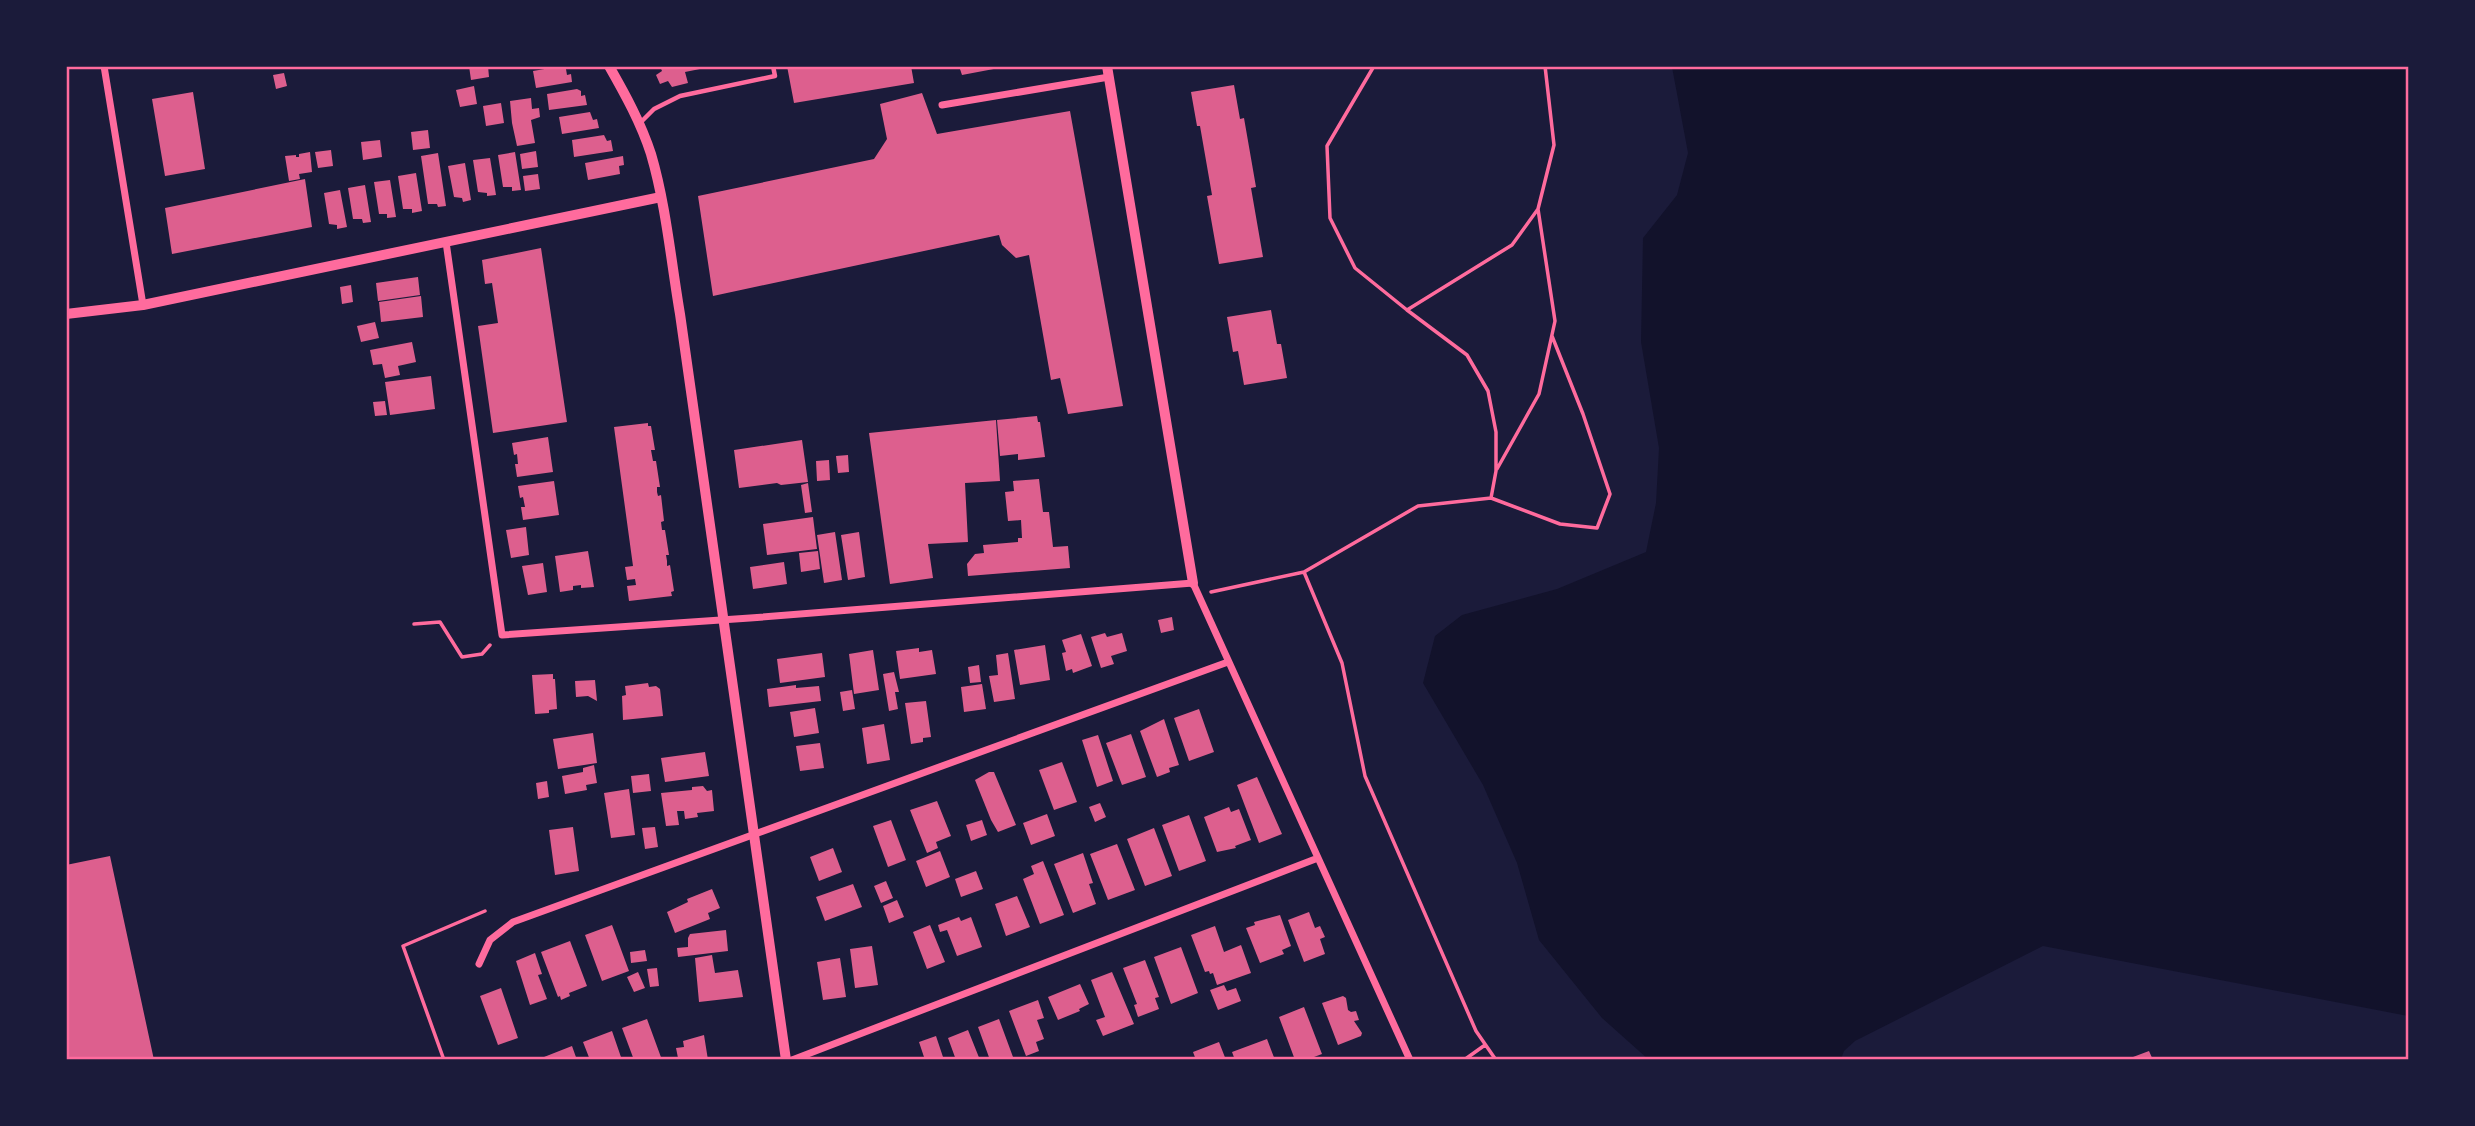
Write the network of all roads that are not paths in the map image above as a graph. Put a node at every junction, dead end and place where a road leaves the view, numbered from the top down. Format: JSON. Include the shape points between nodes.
{"nodes":[{"id":1,"x":104,"y":66,"type":"edge"},
{"id":2,"x":609,"y":66,"type":"edge"},
{"id":3,"x":773,"y":66,"type":"edge"},
{"id":4,"x":1108,"y":71,"type":"edge"},
{"id":5,"x":942,"y":105,"type":"dead end"},
{"id":6,"x":639,"y":124,"type":"junction"},
{"id":7,"x":661,"y":197,"type":"junction"},
{"id":8,"x":446,"y":242,"type":"junction"},
{"id":9,"x":143,"y":305,"type":"junction"},
{"id":10,"x":66,"y":314,"type":"edge"},
{"id":11,"x":1193,"y":583,"type":"junction"},
{"id":12,"x":723,"y":620,"type":"junction"},
{"id":13,"x":1228,"y":662,"type":"junction"},
{"id":14,"x":754,"y":836,"type":"junction"},
{"id":15,"x":1318,"y":858,"type":"junction"},
{"id":16,"x":479,"y":964,"type":"dead end"},
{"id":17,"x":1409,"y":1058,"type":"edge"},
{"id":18,"x":786,"y":1059,"type":"edge"},
{"id":19,"x":792,"y":1059,"type":"edge"},
{"id":20,"x":1400,"y":1059,"type":"edge"}],
"edges":[{"from":1,"to":9,"type":"street"},
{"from":2,"to":6,"type":"street"},
{"from":3,"to":6,"type":"lane","via":[[775,76],[680,96],[654,109]]},
{"from":4,"to":5,"type":"street"},
{"from":4,"to":11,"type":"street"},
{"from":6,"to":7,"type":"street"},
{"from":7,"to":8,"type":"street"},
{"from":7,"to":12,"type":"street"},
{"from":8,"to":9,"type":"street"},
{"from":8,"to":12,"type":"street","via":[[502,635]]},
{"from":9,"to":10,"type":"street"},
{"from":11,"to":12,"type":"street"},
{"from":11,"to":13,"type":"street"},
{"from":12,"to":14,"type":"street"},
{"from":13,"to":14,"type":"street"},
{"from":13,"to":15,"type":"street"},
{"from":14,"to":16,"type":"street","via":[[513,922],[490,940]]},
{"from":14,"to":18,"type":"street"},
{"from":15,"to":17,"type":"street"},
{"from":15,"to":19,"type":"street"},
{"from":17,"to":20,"type":"street"}]}
